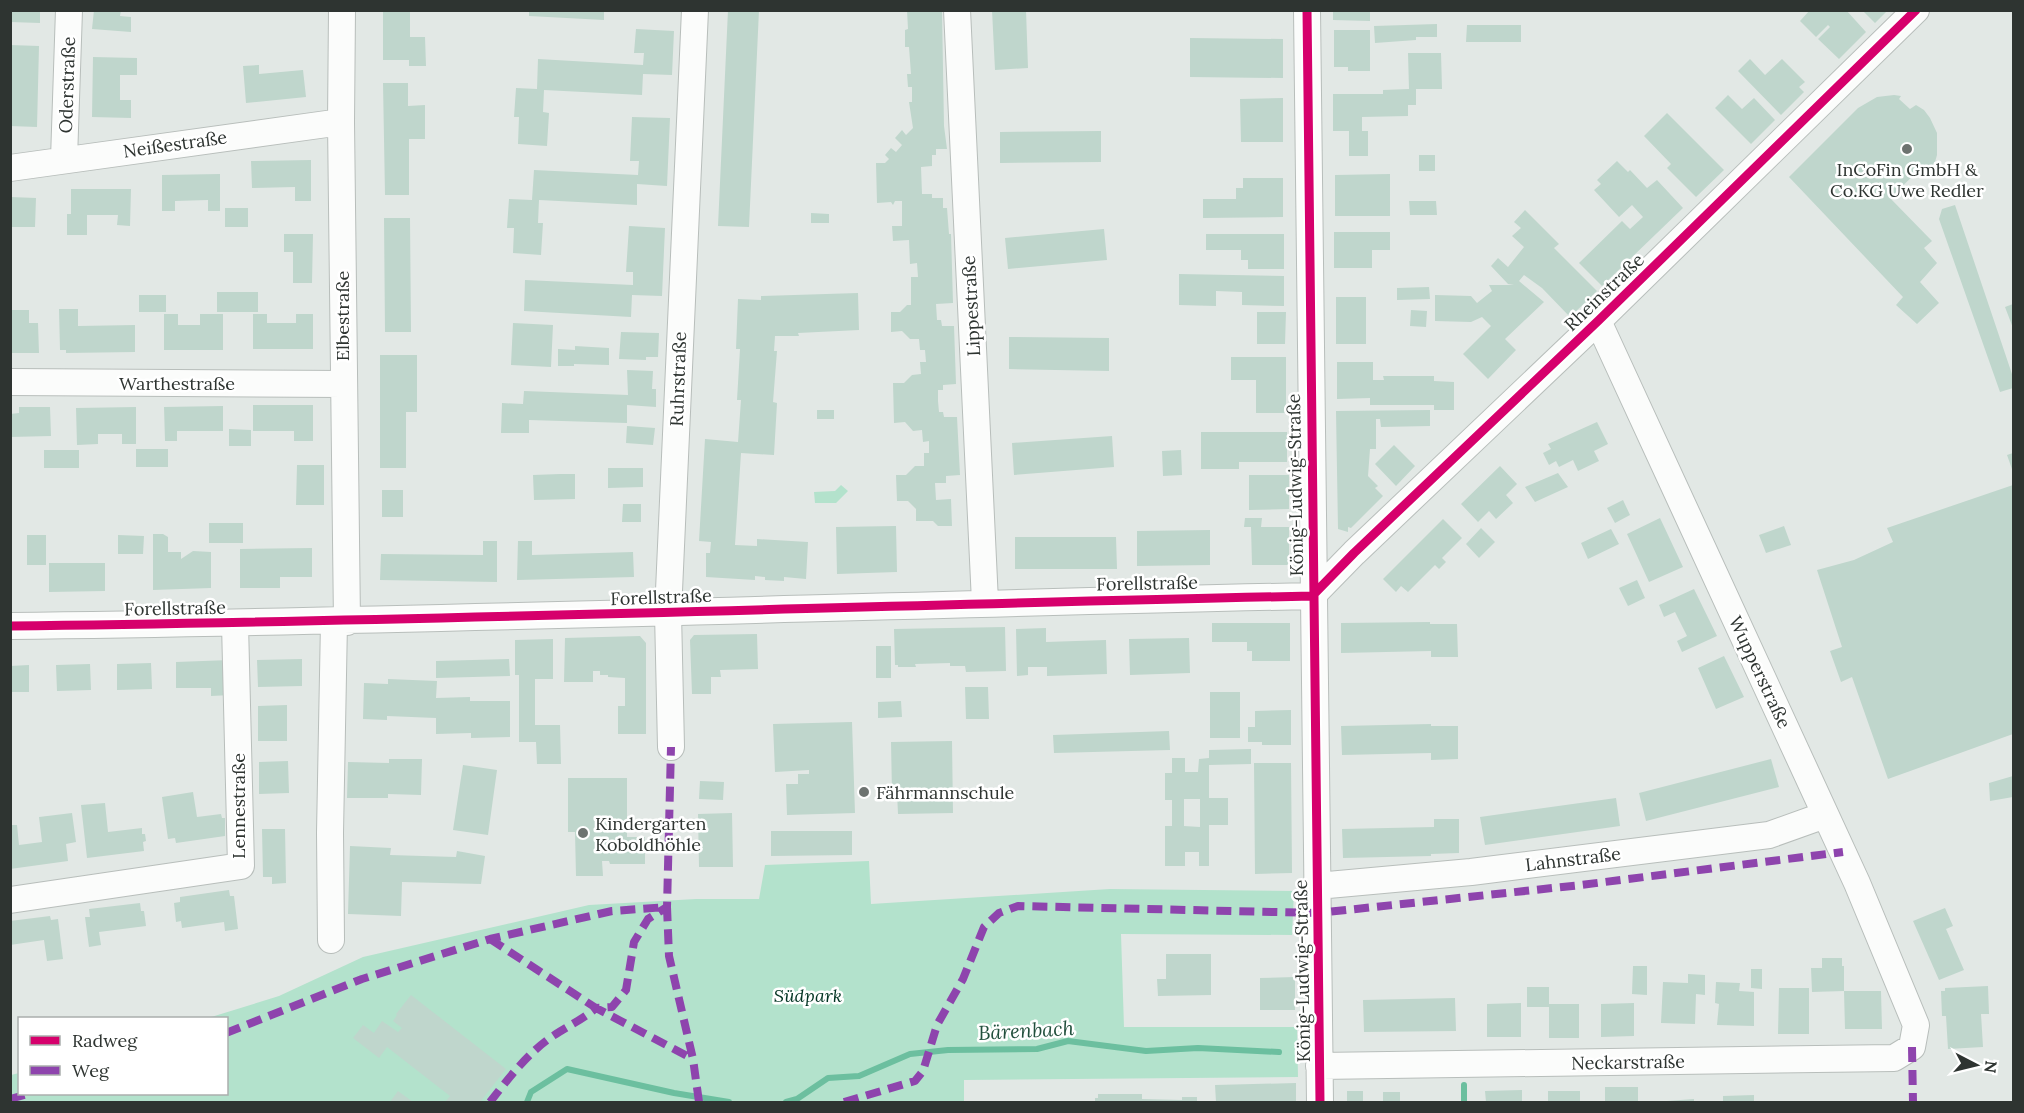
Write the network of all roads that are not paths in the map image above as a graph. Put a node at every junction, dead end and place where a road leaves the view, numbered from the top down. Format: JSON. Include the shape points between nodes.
{"nodes":[{"id":1,"x":69,"y":10,"type":"edge"},
{"id":2,"x":342,"y":10,"type":"edge"},
{"id":3,"x":695,"y":10,"type":"edge"},
{"id":4,"x":957,"y":10,"type":"edge"},
{"id":5,"x":1306,"y":10,"type":"edge"},
{"id":6,"x":1916,"y":10,"type":"edge"},
{"id":7,"x":341,"y":122,"type":"junction"},
{"id":8,"x":64,"y":159,"type":"junction"},
{"id":9,"x":10,"y":168,"type":"edge"},
{"id":10,"x":1598,"y":321,"type":"junction"},
{"id":11,"x":10,"y":382,"type":"edge"},
{"id":12,"x":343,"y":384,"type":"junction"},
{"id":13,"x":1312,"y":596,"type":"junction"},
{"id":14,"x":985,"y":602,"type":"junction"},
{"id":15,"x":668,"y":613,"type":"junction"},
{"id":16,"x":340,"y":622,"type":"junction"},
{"id":17,"x":235,"y":624,"type":"junction"},
{"id":18,"x":10,"y":626,"type":"edge"},
{"id":19,"x":671,"y":747,"type":"dead end"},
{"id":20,"x":1826,"y":815,"type":"junction"},
{"id":21,"x":1317,"y":886,"type":"junction"},
{"id":22,"x":10,"y":900,"type":"edge"},
{"id":23,"x":331,"y":940,"type":"dead end"},
{"id":24,"x":1916,"y":1025,"type":"joint"},
{"id":25,"x":1319,"y":1066,"type":"junction"},
{"id":26,"x":1320,"y":1102,"type":"edge"}],
"edges":[{"from":1,"to":8,"type":"street","name":"Oderstraße"},
{"from":2,"to":7,"type":"street","name":"Elbestraße"},
{"from":3,"to":15,"type":"street","name":"Ruhrstraße"},
{"from":4,"to":14,"type":"street","name":"Lippestraße"},
{"from":5,"to":13,"type":"street","name":"König-Ludwig-Straße"},
{"from":6,"to":10,"type":"street","name":"Rheinstraße"},
{"from":7,"to":8,"type":"street","name":"Neißestraße"},
{"from":7,"to":12,"type":"street","name":"Elbestraße"},
{"from":8,"to":9,"type":"street","name":"Neißestraße"},
{"from":10,"to":13,"type":"street","name":"Rheinstraße"},
{"from":10,"to":20,"type":"street","name":"Wupperstraße"},
{"from":11,"to":12,"type":"street","name":"Warthestraße"},
{"from":12,"to":16,"type":"street","name":"Elbestraße"},
{"from":13,"to":14,"type":"street","name":"Forellstraße"},
{"from":13,"to":21,"type":"street","name":"König-Ludwig-Straße"},
{"from":14,"to":15,"type":"street","name":"Forellstraße"},
{"from":15,"to":16,"type":"street","name":"Forellstraße"},
{"from":15,"to":19,"type":"street","name":"Ruhrstraße"},
{"from":16,"to":17,"type":"street","name":"Forellstraße"},
{"from":16,"to":23,"type":"street","via":[[330,833]]},
{"from":17,"to":18,"type":"street","name":"Forellstraße"},
{"from":17,"to":22,"type":"street","name":"Lennestraße","via":[[241,866]]},
{"from":20,"to":21,"type":"street","name":"Lahnstraße","via":[[1769,835],[1471,872]]},
{"from":20,"to":24,"type":"street","name":"Wupperstraße"},
{"from":21,"to":25,"type":"street","name":"König-Ludwig-Straße"},
{"from":24,"to":25,"type":"street","name":"Neckarstraße","via":[[1912,1047],[1894,1058]]},
{"from":25,"to":26,"type":"street","name":"König-Ludwig-Straße"}]}
